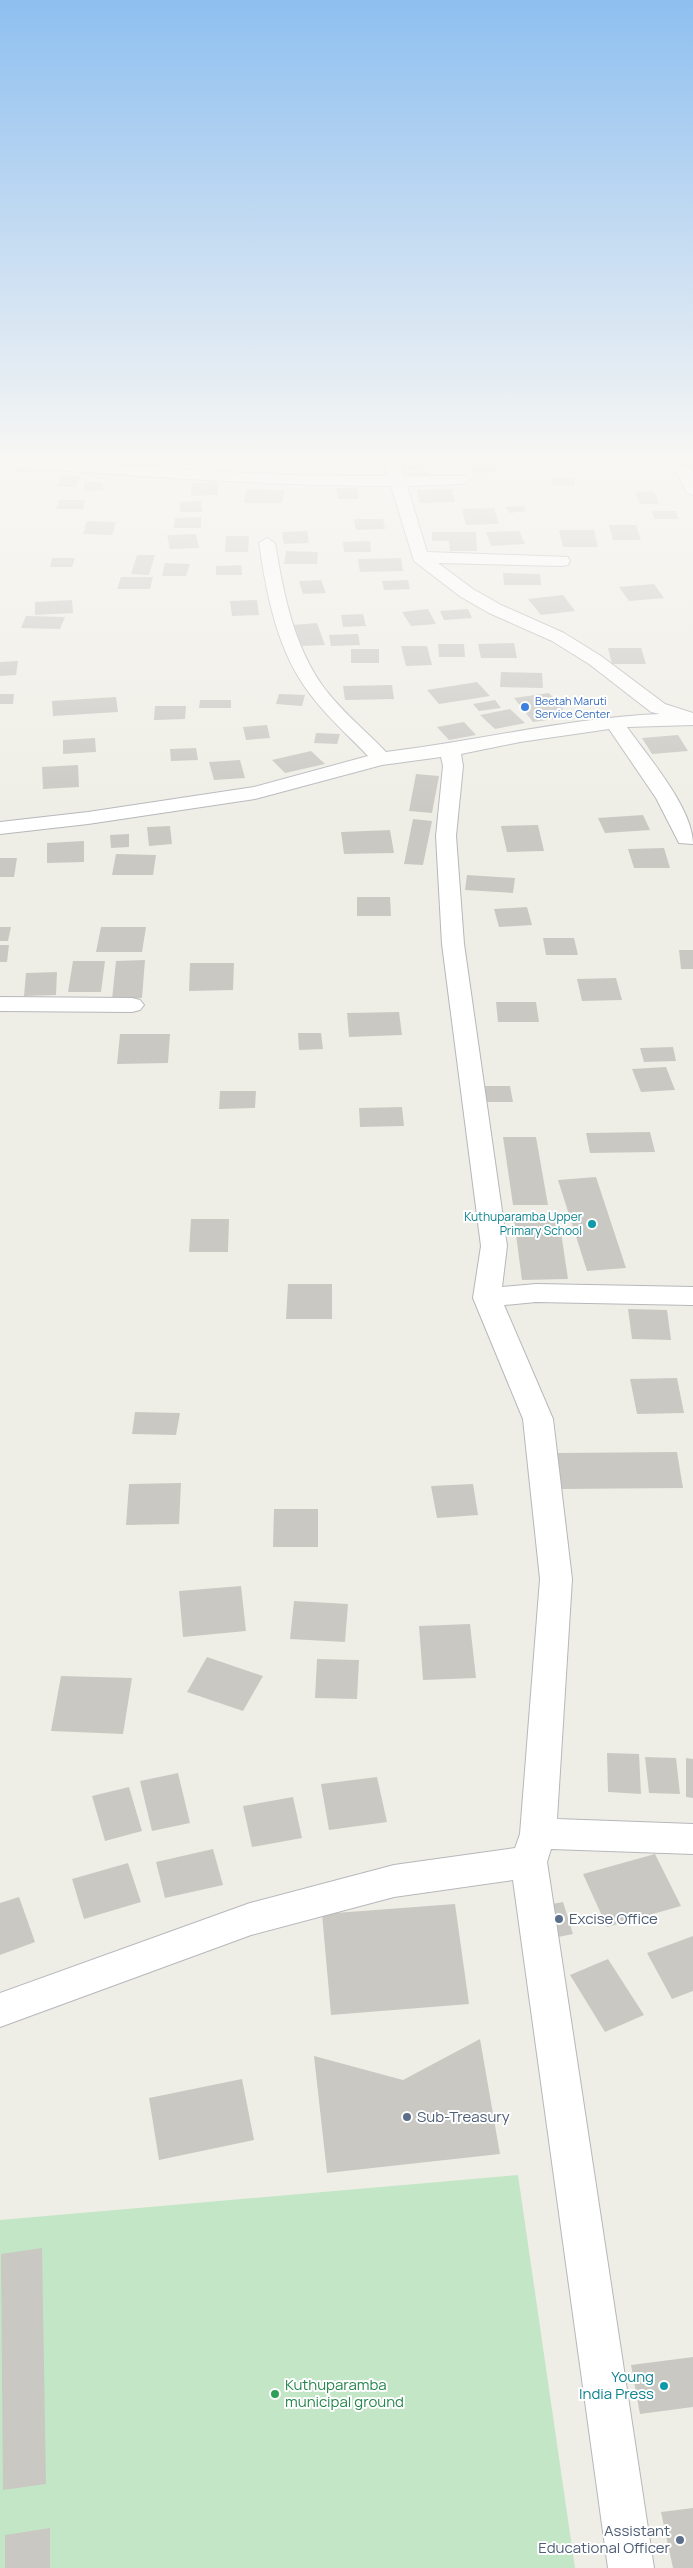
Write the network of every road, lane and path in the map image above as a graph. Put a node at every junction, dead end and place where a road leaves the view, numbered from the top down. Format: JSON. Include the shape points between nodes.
{"nodes":[{"id":1,"x":272,"y":580,"type":"edge"},
{"id":2,"x":450,"y":580,"type":"edge"},
{"id":3,"x":693,"y":718,"type":"edge"},
{"id":4,"x":614,"y":722,"type":"junction"},
{"id":5,"x":450,"y":750,"type":"junction"},
{"id":6,"x":381,"y":759,"type":"junction"},
{"id":7,"x":0,"y":828,"type":"edge"},
{"id":8,"x":686,"y":838,"type":"dead end"},
{"id":9,"x":0,"y":1004,"type":"edge"},
{"id":10,"x":132,"y":1005,"type":"dead end"},
{"id":11,"x":693,"y":1296,"type":"edge"},
{"id":12,"x":487,"y":1298,"type":"junction"},
{"id":13,"x":693,"y":1839,"type":"edge"},
{"id":14,"x":534,"y":1848,"type":"junction"},
{"id":15,"x":0,"y":2010,"type":"edge"},
{"id":16,"x":631,"y":2568,"type":"edge"}],
"edges":[{"from":1,"to":6,"type":"street","via":[[297,660],[317,691]]},
{"from":2,"to":3,"type":"street","via":[[494,609],[558,637],[596,660],[658,708]]},
{"from":3,"to":4,"type":"street"},
{"from":4,"to":5,"type":"street"},
{"from":4,"to":8,"type":"street","via":[[666,798]]},
{"from":5,"to":6,"type":"street"},
{"from":5,"to":12,"type":"street","via":[[453,766],[446,836],[453,944],[494,1246]]},
{"from":6,"to":7,"type":"street","via":[[255,793]]},
{"from":9,"to":10,"type":"street"},
{"from":11,"to":12,"type":"street","via":[[536,1293]]},
{"from":12,"to":14,"type":"street","via":[[538,1419],[556,1579]]},
{"from":13,"to":14,"type":"street","via":[[656,1836]]},
{"from":14,"to":15,"type":"street","via":[[250,1919]]},
{"from":14,"to":16,"type":"street"}]}
